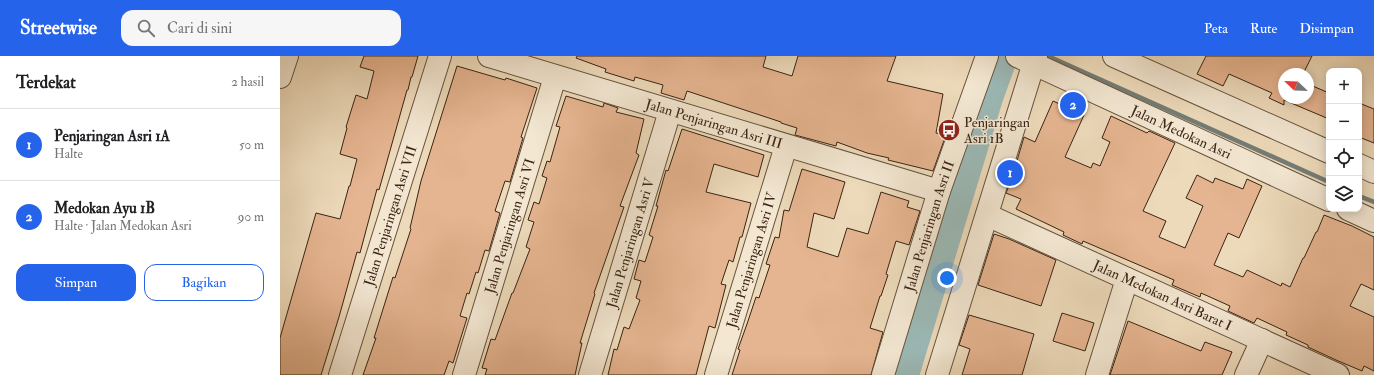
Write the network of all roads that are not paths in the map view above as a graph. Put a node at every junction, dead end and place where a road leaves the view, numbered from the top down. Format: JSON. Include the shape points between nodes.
{"nodes":[{"id":1,"x":287,"y":56,"type":"edge"},
{"id":2,"x":440,"y":56,"type":"edge"},
{"id":3,"x":489,"y":56,"type":"edge"},
{"id":4,"x":987,"y":56,"type":"edge"},
{"id":5,"x":1114,"y":56,"type":"edge"},
{"id":6,"x":1028,"y":59,"type":"edge"},
{"id":7,"x":280,"y":77,"type":"edge"},
{"id":8,"x":555,"y":77,"type":"junction"},
{"id":9,"x":670,"y":111,"type":"junction"},
{"id":10,"x":786,"y":146,"type":"junction"},
{"id":11,"x":1326,"y":151,"type":"edge"},
{"id":12,"x":1362,"y":166,"type":"edge"},
{"id":13,"x":1374,"y":172,"type":"edge"},
{"id":14,"x":939,"y":191,"type":"junction"},
{"id":15,"x":1326,"y":199,"type":"edge"},
{"id":16,"x":1354,"y":212,"type":"edge"},
{"id":17,"x":987,"y":215,"type":"junction"},
{"id":18,"x":1374,"y":221,"type":"edge"},
{"id":19,"x":1127,"y":279,"type":"junction"},
{"id":20,"x":1262,"y":340,"type":"junction"},
{"id":21,"x":340,"y":375,"type":"edge"},
{"id":22,"x":464,"y":375,"type":"edge"},
{"id":23,"x":590,"y":375,"type":"edge"},
{"id":24,"x":716,"y":375,"type":"edge"},
{"id":25,"x":883,"y":375,"type":"edge"},
{"id":26,"x":937,"y":375,"type":"edge"},
{"id":27,"x":1097,"y":375,"type":"edge"},
{"id":28,"x":1246,"y":375,"type":"edge"},
{"id":29,"x":1338,"y":375,"type":"edge"}],
"edges":[{"from":1,"to":7,"type":"street"},
{"from":2,"to":21,"type":"street","name":"Jalan Penjaringan Asri VII"},
{"from":3,"to":8,"type":"street","name":"Jalan Penjaringan Asri III"},
{"from":4,"to":14,"type":"street","name":"Jalan Penjaringan Asri II"},
{"from":5,"to":11,"type":"street"},
{"from":6,"to":15,"type":"street","name":"Jalan Medokan Asri"},
{"from":6,"to":17,"type":"street"},
{"from":8,"to":9,"type":"street","name":"Jalan Penjaringan Asri III"},
{"from":8,"to":22,"type":"street","name":"Jalan Penjaringan Asri VI"},
{"from":9,"to":10,"type":"street","name":"Jalan Penjaringan Asri III"},
{"from":9,"to":23,"type":"street","name":"Jalan Penjaringan Asri V"},
{"from":10,"to":14,"type":"street","name":"Jalan Penjaringan Asri III"},
{"from":10,"to":24,"type":"street","name":"Jalan Penjaringan Asri IV"},
{"from":12,"to":13,"type":"street"},
{"from":14,"to":25,"type":"street","name":"Jalan Penjaringan Asri II"},
{"from":16,"to":18,"type":"street"},
{"from":17,"to":19,"type":"street","name":"Jalan Medokan Asri Barat I"},
{"from":17,"to":26,"type":"street"},
{"from":19,"to":20,"type":"street","name":"Jalan Medokan Asri Barat I"},
{"from":19,"to":27,"type":"street"},
{"from":20,"to":28,"type":"street"},
{"from":20,"to":29,"type":"street","name":"Jalan Medokan Asri Barat I"}]}
